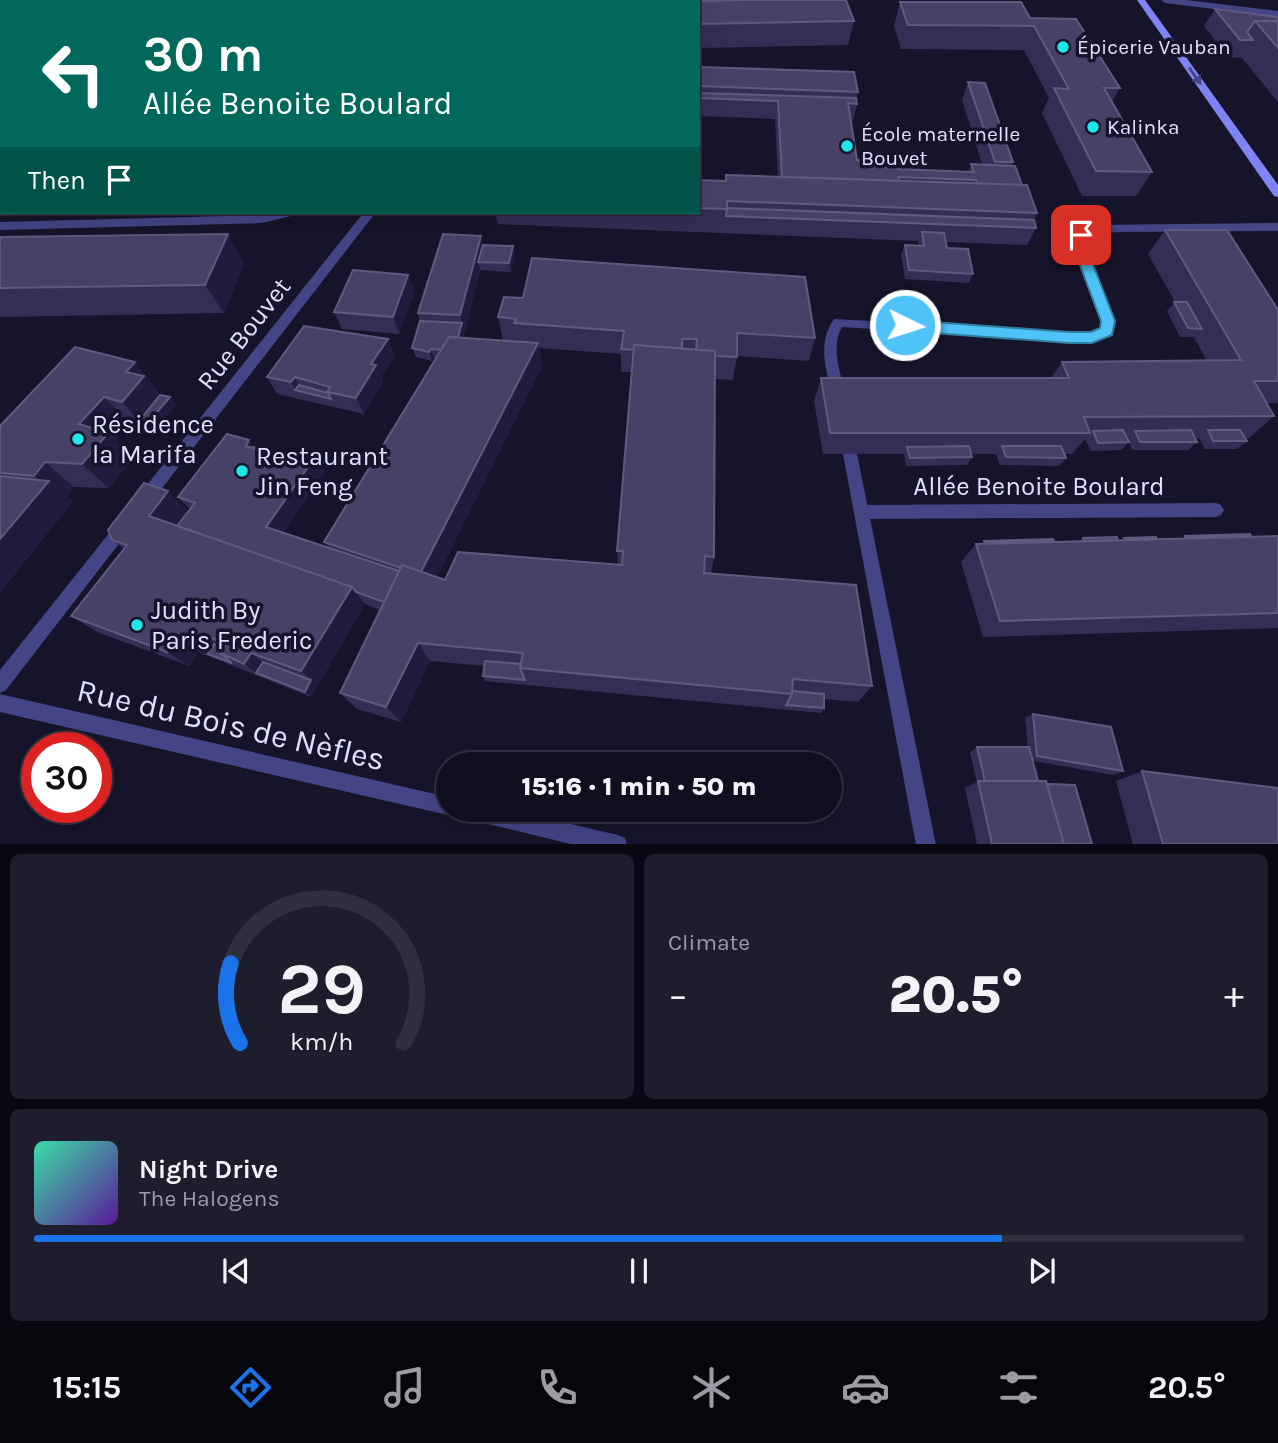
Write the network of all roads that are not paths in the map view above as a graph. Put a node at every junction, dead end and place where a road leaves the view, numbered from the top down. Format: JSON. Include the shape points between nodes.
{"nodes":[{"id":1,"x":1141,"y":0,"type":"edge"},
{"id":2,"x":1165,"y":0,"type":"edge"},
{"id":3,"x":1278,"y":15,"type":"edge"},
{"id":4,"x":1278,"y":193,"type":"edge"},
{"id":5,"x":283,"y":214,"type":"edge"},
{"id":6,"x":368,"y":214,"type":"edge"},
{"id":7,"x":0,"y":226,"type":"edge"},
{"id":8,"x":1278,"y":227,"type":"edge"},
{"id":9,"x":840,"y":401,"type":"edge"},
{"id":10,"x":850,"y":454,"type":"edge"},
{"id":11,"x":1216,"y":510,"type":"dead end"},
{"id":12,"x":862,"y":512,"type":"junction"},
{"id":13,"x":0,"y":684,"type":"edge"},
{"id":14,"x":0,"y":703,"type":"edge"},
{"id":15,"x":436,"y":803,"type":"edge"},
{"id":16,"x":519,"y":822,"type":"edge"},
{"id":17,"x":614,"y":844,"type":"edge"},
{"id":18,"x":926,"y":844,"type":"edge"}],
"edges":[{"from":1,"to":4,"type":"main road","one_way":true},
{"from":2,"to":3,"type":"street"},
{"from":5,"to":7,"type":"street","via":[[262,219]]},
{"from":6,"to":13,"type":"street","name":"Rue Bouvet"},
{"from":8,"to":9,"type":"street","via":[[1095,229],[1081,235],[1079,244],[1108,321],[1106,331],[1092,338],[839,322],[828,344]]},
{"from":10,"to":12,"type":"street"},
{"from":11,"to":12,"type":"street","name":"Allée Benoite Boulard"},
{"from":12,"to":18,"type":"street"},
{"from":14,"to":15,"type":"street","name":"Rue du Bois de Nèfles"},
{"from":16,"to":17,"type":"street"}]}
